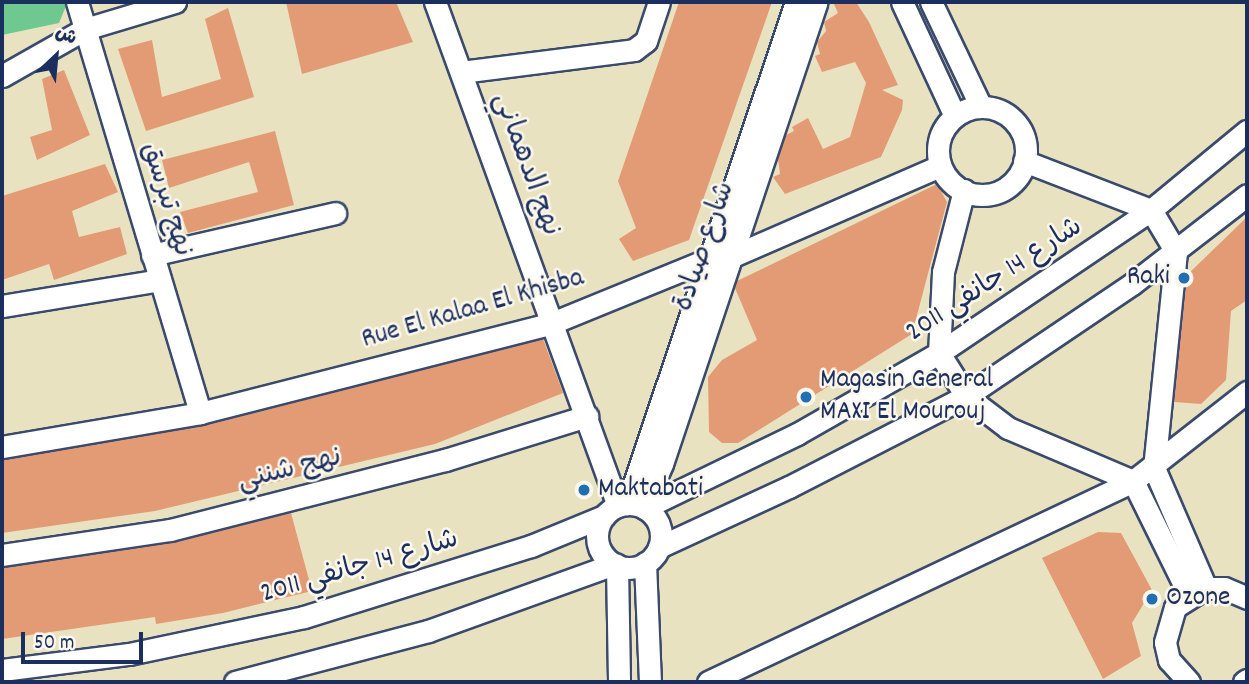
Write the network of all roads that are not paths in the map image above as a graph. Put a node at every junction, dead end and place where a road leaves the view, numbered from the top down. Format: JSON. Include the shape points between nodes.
{"nodes":[{"id":1,"x":77,"y":2,"type":"edge"},
{"id":2,"x":175,"y":2,"type":"edge"},
{"id":3,"x":435,"y":2,"type":"edge"},
{"id":4,"x":659,"y":2,"type":"edge"},
{"id":5,"x":796,"y":2,"type":"edge"},
{"id":6,"x":817,"y":2,"type":"edge"},
{"id":7,"x":902,"y":2,"type":"edge"},
{"id":8,"x":930,"y":2,"type":"edge"},
{"id":9,"x":85,"y":29,"type":"junction"},
{"id":10,"x":461,"y":72,"type":"junction"},
{"id":11,"x":2,"y":76,"type":"edge"},
{"id":12,"x":981,"y":107,"type":"junction"},
{"id":13,"x":955,"y":116,"type":"junction"},
{"id":14,"x":1247,"y":131,"type":"edge"},
{"id":15,"x":1024,"y":161,"type":"junction"},
{"id":16,"x":940,"y":166,"type":"junction"},
{"id":17,"x":964,"y":190,"type":"junction"},
{"id":18,"x":1247,"y":195,"type":"edge"},
{"id":19,"x":1151,"y":210,"type":"junction"},
{"id":20,"x":335,"y":213,"type":"dead end"},
{"id":21,"x":1176,"y":252,"type":"junction"},
{"id":22,"x":152,"y":255,"type":"junction"},
{"id":23,"x":733,"y":256,"type":"junction"},
{"id":24,"x":711,"y":258,"type":"junction"},
{"id":25,"x":160,"y":280,"type":"junction"},
{"id":26,"x":2,"y":306,"type":"edge"},
{"id":27,"x":552,"y":323,"type":"junction"},
{"id":28,"x":939,"y":354,"type":"junction"},
{"id":29,"x":1247,"y":392,"type":"edge"},
{"id":30,"x":966,"y":396,"type":"junction"},
{"id":31,"x":200,"y":413,"type":"junction"},
{"id":32,"x":587,"y":416,"type":"junction"},
{"id":33,"x":2,"y":447,"type":"edge"},
{"id":34,"x":1154,"y":468,"type":"junction"},
{"id":35,"x":1133,"y":481,"type":"junction"},
{"id":36,"x":627,"y":508,"type":"junction"},
{"id":37,"x":2,"y":555,"type":"edge"},
{"id":38,"x":652,"y":555,"type":"junction"},
{"id":39,"x":616,"y":565,"type":"junction"},
{"id":40,"x":1198,"y":592,"type":"junction"},
{"id":41,"x":1247,"y":598,"type":"edge"},
{"id":42,"x":2,"y":670,"type":"edge"},
{"id":43,"x":1181,"y":680,"type":"edge"},
{"id":44,"x":235,"y":682,"type":"edge"},
{"id":45,"x":620,"y":682,"type":"edge"},
{"id":46,"x":650,"y":682,"type":"edge"},
{"id":47,"x":708,"y":682,"type":"edge"}],
"edges":[{"from":1,"to":9,"type":"street","name":"نهج تبرسق"},
{"from":2,"to":9,"type":"street"},
{"from":3,"to":10,"type":"street","name":"نهج الدهماني"},
{"from":4,"to":10,"type":"street","via":[[646,41],[634,50]]},
{"from":5,"to":24,"type":"street","name":"شارع صيادة"},
{"from":6,"to":23,"type":"street","name":"شارع صيادة"},
{"from":7,"to":13,"type":"street"},
{"from":8,"to":12,"type":"street"},
{"from":9,"to":11,"type":"street"},
{"from":9,"to":22,"type":"street","name":"نهج تبرسق"},
{"from":10,"to":27,"type":"street","name":"نهج الدهماني"},
{"from":12,"to":13,"type":"street"},
{"from":12,"to":15,"type":"street","via":[[1002,112],[1018,126],[1025,140]]},
{"from":13,"to":16,"type":"street","via":[[939,138]]},
{"from":14,"to":19,"type":"street","name":"شارع 14 جانفي 2011"},
{"from":15,"to":17,"type":"street","via":[[1002,190],[987,194]]},
{"from":15,"to":19,"type":"street"},
{"from":16,"to":17,"type":"street"},
{"from":16,"to":23,"type":"street","name":"Rue El Kalaa El Khisba"},
{"from":17,"to":28,"type":"street","via":[[943,272]]},
{"from":18,"to":21,"type":"street"},
{"from":19,"to":21,"type":"street"},
{"from":19,"to":28,"type":"street","name":"شارع 14 جانفي 2011"},
{"from":20,"to":22,"type":"street"},
{"from":21,"to":30,"type":"street"},
{"from":21,"to":34,"type":"street"},
{"from":22,"to":25,"type":"street","name":"نهج تبرسق"},
{"from":23,"to":24,"type":"street","name":"Rue El Kalaa El Khisba"},
{"from":23,"to":36,"type":"street","name":"شارع صيادة","via":[[662,464]]},
{"from":24,"to":27,"type":"street","name":"Rue El Kalaa El Khisba"},
{"from":24,"to":36,"type":"street","name":"شارع صيادة"},
{"from":25,"to":26,"type":"street"},
{"from":25,"to":31,"type":"street","name":"نهج تبرسق"},
{"from":27,"to":31,"type":"street","name":"Rue El Kalaa El Khisba"},
{"from":27,"to":32,"type":"street","name":"نهج الدهماني"},
{"from":28,"to":30,"type":"street"},
{"from":28,"to":36,"type":"street","name":"شارع 14 جانفي 2011","via":[[797,434]]},
{"from":29,"to":34,"type":"street"},
{"from":30,"to":35,"type":"street","via":[[1008,429]]},
{"from":30,"to":38,"type":"street"},
{"from":31,"to":33,"type":"street","name":"Rue El Kalaa El Khisba"},
{"from":32,"to":36,"type":"street","name":"نهج الدهماني"},
{"from":32,"to":37,"type":"street","name":"نهج شنني","via":[[445,460],[170,530]]},
{"from":34,"to":35,"type":"street"},
{"from":34,"to":40,"type":"street"},
{"from":35,"to":40,"type":"street"},
{"from":35,"to":47,"type":"street"},
{"from":36,"to":38,"type":"street","via":[[659,525]]},
{"from":36,"to":39,"type":"street","via":[[599,545]]},
{"from":36,"to":42,"type":"street","name":"شارع 14 جانفي 2011","via":[[531,546],[304,617],[129,654]]},
{"from":38,"to":39,"type":"street"},
{"from":38,"to":46,"type":"street"},
{"from":39,"to":44,"type":"street","via":[[428,631]]},
{"from":39,"to":45,"type":"street"},
{"from":40,"to":41,"type":"street","via":[[1224,588]]},
{"from":40,"to":43,"type":"street","via":[[1167,624],[1169,660]]}]}
